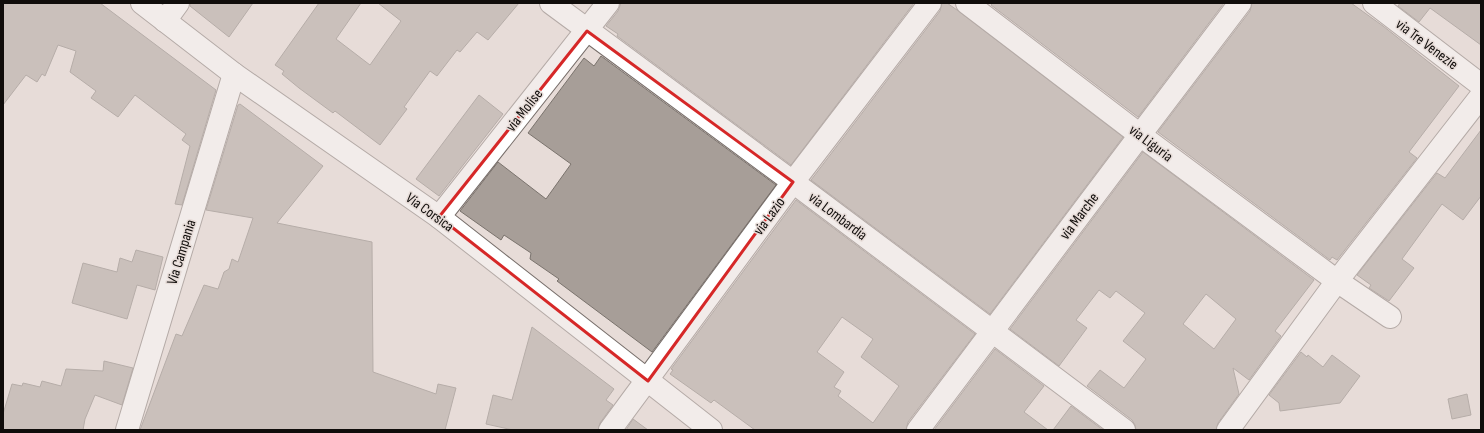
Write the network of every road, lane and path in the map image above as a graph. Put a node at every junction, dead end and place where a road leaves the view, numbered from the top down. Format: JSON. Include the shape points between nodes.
{"nodes":[{"id":1,"x":142,"y":3,"type":"edge"},
{"id":2,"x":178,"y":3,"type":"edge"},
{"id":3,"x":551,"y":3,"type":"edge"},
{"id":4,"x":608,"y":3,"type":"edge"},
{"id":5,"x":930,"y":3,"type":"edge"},
{"id":6,"x":966,"y":3,"type":"edge"},
{"id":7,"x":1240,"y":3,"type":"edge"},
{"id":8,"x":1374,"y":3,"type":"edge"},
{"id":9,"x":165,"y":21,"type":"junction"},
{"id":10,"x":587,"y":30,"type":"junction"},
{"id":11,"x":234,"y":74,"type":"junction"},
{"id":12,"x":1481,"y":85,"type":"edge"},
{"id":13,"x":1481,"y":96,"type":"edge"},
{"id":14,"x":1140,"y":134,"type":"junction"},
{"id":15,"x":794,"y":182,"type":"junction"},
{"id":16,"x":439,"y":217,"type":"junction"},
{"id":17,"x":1337,"y":280,"type":"junction"},
{"id":18,"x":1390,"y":317,"type":"dead end"},
{"id":19,"x":992,"y":332,"type":"junction"},
{"id":20,"x":648,"y":382,"type":"junction"},
{"id":21,"x":127,"y":430,"type":"edge"},
{"id":22,"x":610,"y":430,"type":"edge"},
{"id":23,"x":711,"y":430,"type":"edge"},
{"id":24,"x":918,"y":430,"type":"edge"},
{"id":25,"x":1124,"y":430,"type":"edge"},
{"id":26,"x":1228,"y":430,"type":"edge"}],
"edges":[{"from":1,"to":9,"type":"street","name":"Via Corsica"},
{"from":2,"to":9,"type":"street"},
{"from":3,"to":10,"type":"street","name":"via Lombardia"},
{"from":4,"to":10,"type":"street","name":"via Molise"},
{"from":5,"to":15,"type":"street","name":"via Lazio"},
{"from":6,"to":14,"type":"street","name":"via Liguria"},
{"from":7,"to":14,"type":"street","name":"via Marche"},
{"from":8,"to":12,"type":"street","name":"via Tre Venezie"},
{"from":9,"to":11,"type":"street","name":"Via Corsica"},
{"from":10,"to":15,"type":"street","name":"via Lombardia"},
{"from":10,"to":16,"type":"street","name":"via Molise"},
{"from":11,"to":16,"type":"street","name":"Via Corsica"},
{"from":11,"to":21,"type":"street","name":"Via Campania"},
{"from":13,"to":17,"type":"street"},
{"from":14,"to":17,"type":"street","name":"via Liguria"},
{"from":14,"to":19,"type":"street","name":"via Marche"},
{"from":15,"to":19,"type":"street","name":"via Lombardia"},
{"from":15,"to":20,"type":"street","name":"via Lazio"},
{"from":16,"to":20,"type":"street","name":"Via Corsica"},
{"from":17,"to":18,"type":"street","name":"via Liguria"},
{"from":17,"to":26,"type":"street"},
{"from":19,"to":24,"type":"street","name":"via Marche"},
{"from":19,"to":25,"type":"street","name":"via Lombardia"},
{"from":20,"to":22,"type":"street","name":"via Lazio"},
{"from":20,"to":23,"type":"street","name":"Via Corsica"}]}
